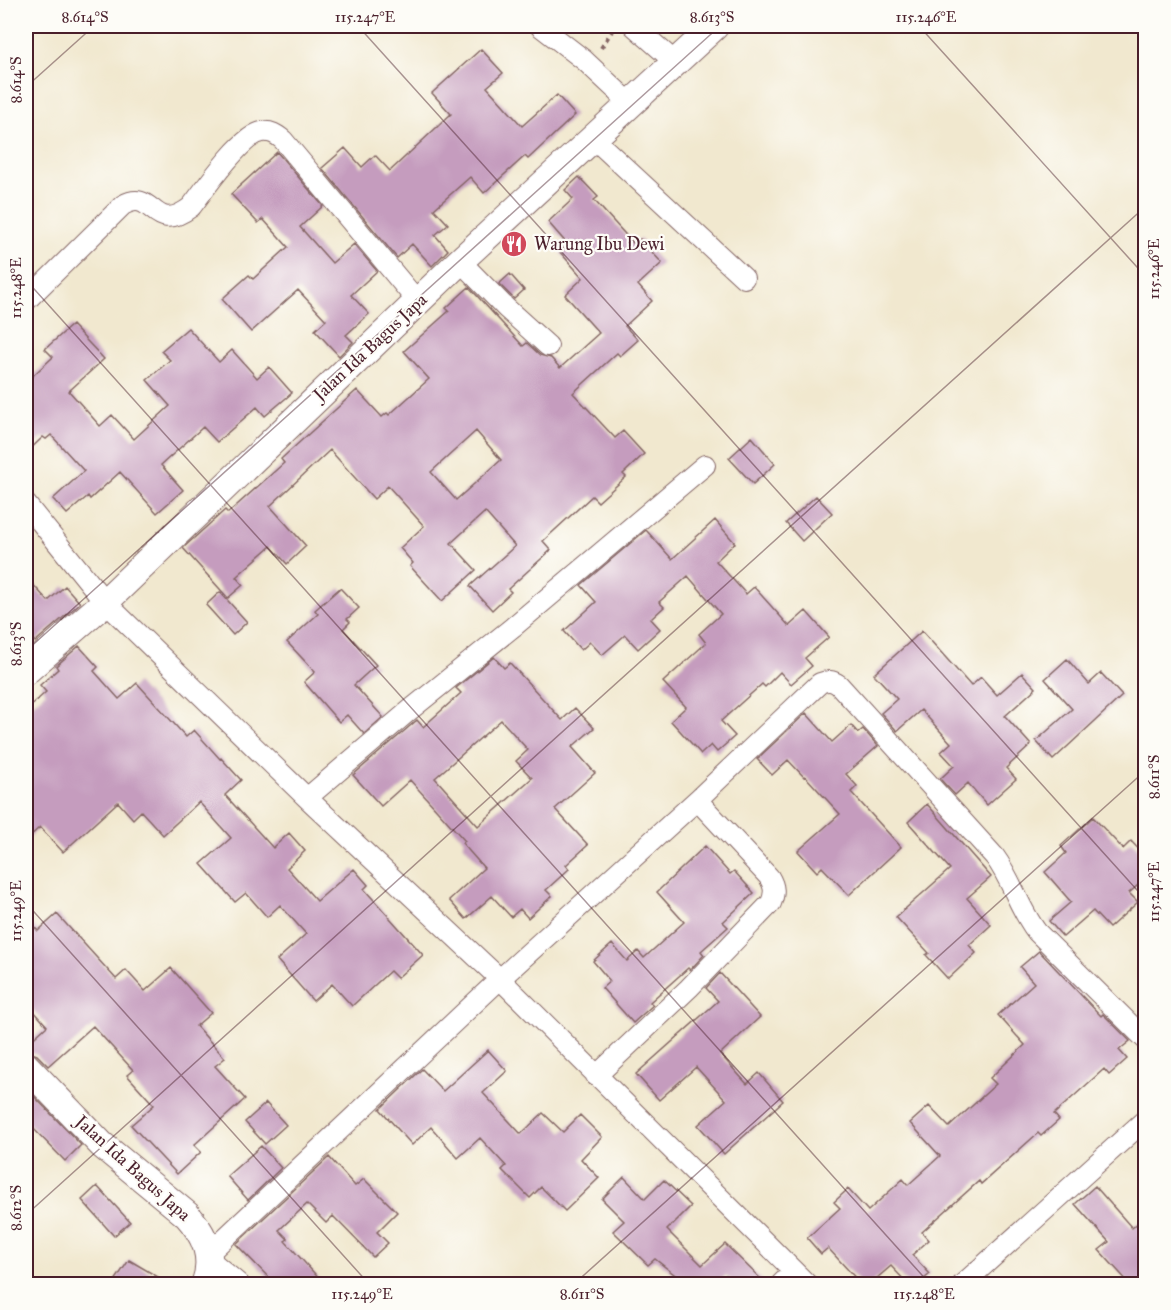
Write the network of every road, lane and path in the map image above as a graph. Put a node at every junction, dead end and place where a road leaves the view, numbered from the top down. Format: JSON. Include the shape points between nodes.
{"nodes":[{"id":1,"x":540,"y":26,"type":"edge"},
{"id":2,"x":634,"y":26,"type":"edge"},
{"id":3,"x":715,"y":26,"type":"edge"},
{"id":4,"x":676,"y":63,"type":"junction"},
{"id":5,"x":631,"y":104,"type":"junction"},
{"id":6,"x":593,"y":138,"type":"junction"},
{"id":7,"x":460,"y":261,"type":"junction"},
{"id":8,"x":744,"y":278,"type":"dead end"},
{"id":9,"x":26,"y":301,"type":"edge"},
{"id":10,"x":418,"y":302,"type":"junction"},
{"id":11,"x":548,"y":346,"type":"dead end"},
{"id":12,"x":705,"y":465,"type":"dead end"},
{"id":13,"x":26,"y":504,"type":"edge"},
{"id":14,"x":105,"y":602,"type":"junction"},
{"id":15,"x":26,"y":670,"type":"edge"},
{"id":16,"x":307,"y":798,"type":"junction"},
{"id":17,"x":697,"y":800,"type":"junction"},
{"id":18,"x":500,"y":979,"type":"junction"},
{"id":19,"x":1146,"y":1040,"type":"edge"},
{"id":20,"x":26,"y":1066,"type":"edge"},
{"id":21,"x":596,"y":1076,"type":"junction"},
{"id":22,"x":1146,"y":1119,"type":"edge"},
{"id":23,"x":208,"y":1266,"type":"edge"},
{"id":24,"x":794,"y":1280,"type":"edge"},
{"id":25,"x":239,"y":1284,"type":"edge"},
{"id":26,"x":963,"y":1284,"type":"edge"}],
"edges":[{"from":1,"to":5,"type":"street"},
{"from":2,"to":4,"type":"street"},
{"from":3,"to":4,"type":"street","name":"Jalan Ida Bagus Japa"},
{"from":4,"to":5,"type":"street","name":"Jalan Ida Bagus Japa"},
{"from":5,"to":6,"type":"street","name":"Jalan Ida Bagus Japa"},
{"from":6,"to":7,"type":"street","name":"Jalan Ida Bagus Japa"},
{"from":6,"to":8,"type":"street"},
{"from":7,"to":10,"type":"street","name":"Jalan Ida Bagus Japa"},
{"from":7,"to":11,"type":"street"},
{"from":9,"to":10,"type":"street","via":[[123,205],[138,199],[163,216],[182,214],[240,146],[260,132],[274,132]]},
{"from":10,"to":14,"type":"street","name":"Jalan Ida Bagus Japa"},
{"from":12,"to":16,"type":"street"},
{"from":13,"to":14,"type":"street"},
{"from":14,"to":15,"type":"street","name":"Jalan Ida Bagus Japa"},
{"from":14,"to":16,"type":"street"},
{"from":16,"to":18,"type":"street"},
{"from":17,"to":18,"type":"street"},
{"from":17,"to":19,"type":"street","via":[[820,683],[833,681],[995,857],[1029,923]]},
{"from":17,"to":21,"type":"street","via":[[769,877],[775,894],[771,903],[697,980]]},
{"from":18,"to":21,"type":"street"},
{"from":18,"to":23,"type":"street"},
{"from":20,"to":23,"type":"street","name":"Jalan Ida Bagus Japa","via":[[102,1145],[198,1227]]},
{"from":21,"to":24,"type":"street"},
{"from":22,"to":26,"type":"street"},
{"from":23,"to":25,"type":"street"}]}
